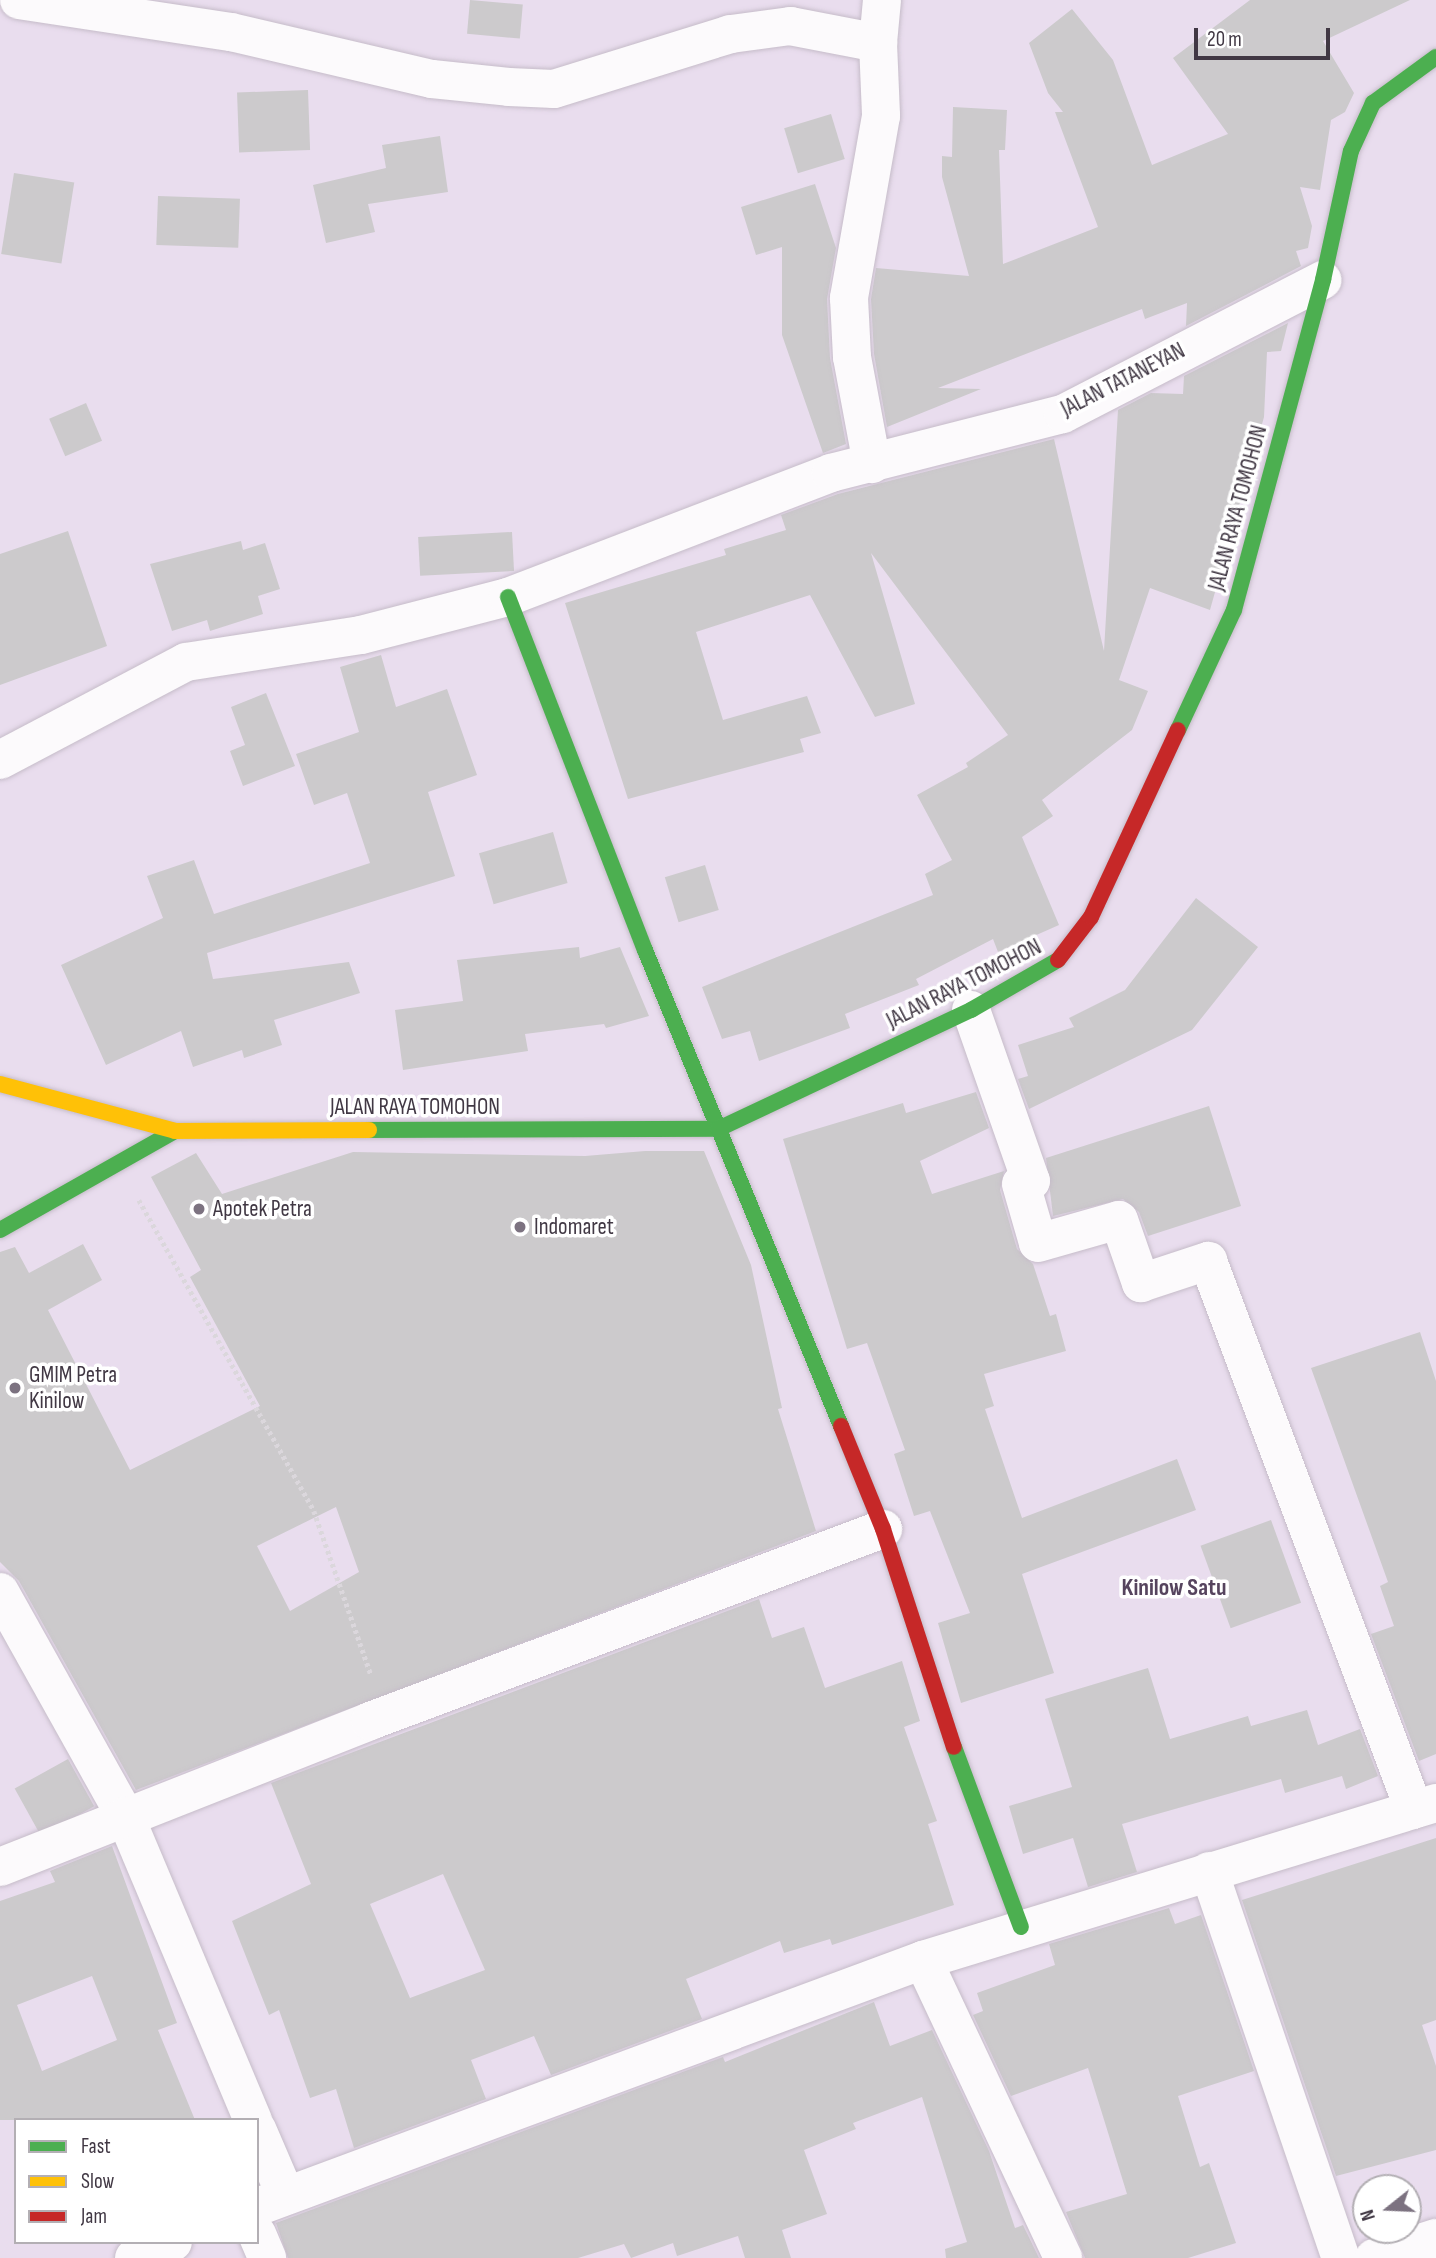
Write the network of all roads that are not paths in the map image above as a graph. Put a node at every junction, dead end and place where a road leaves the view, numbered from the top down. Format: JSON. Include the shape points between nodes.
{"nodes":[{"id":1,"x":19,"y":0,"type":"edge"},
{"id":2,"x":881,"y":0,"type":"edge"},
{"id":3,"x":878,"y":43,"type":"junction"},
{"id":4,"x":1436,"y":57,"type":"edge"},
{"id":5,"x":1323,"y":280,"type":"junction"},
{"id":6,"x":872,"y":464,"type":"junction"},
{"id":7,"x":508,"y":597,"type":"junction"},
{"id":8,"x":0,"y":760,"type":"edge"},
{"id":9,"x":971,"y":1010,"type":"junction"},
{"id":10,"x":0,"y":1084,"type":"edge"},
{"id":11,"x":718,"y":1129,"type":"junction"},
{"id":12,"x":175,"y":1131,"type":"junction"},
{"id":13,"x":0,"y":1230,"type":"edge"},
{"id":14,"x":883,"y":1529,"type":"junction"},
{"id":15,"x":0,"y":1592,"type":"edge"},
{"id":16,"x":1425,"y":1806,"type":"edge"},
{"id":17,"x":125,"y":1816,"type":"junction"},
{"id":18,"x":0,"y":1867,"type":"edge"},
{"id":19,"x":1209,"y":1871,"type":"junction"},
{"id":20,"x":1021,"y":1927,"type":"junction"},
{"id":21,"x":923,"y":1960,"type":"junction"},
{"id":22,"x":252,"y":2118,"type":"edge"},
{"id":23,"x":259,"y":2139,"type":"edge"},
{"id":24,"x":271,"y":2201,"type":"edge"},
{"id":25,"x":1436,"y":2238,"type":"edge"},
{"id":26,"x":259,"y":2239,"type":"edge"},
{"id":27,"x":168,"y":2244,"type":"edge"},
{"id":28,"x":1341,"y":2256,"type":"edge"},
{"id":29,"x":134,"y":2258,"type":"edge"},
{"id":30,"x":267,"y":2258,"type":"edge"},
{"id":31,"x":1063,"y":2258,"type":"edge"}],
"edges":[{"from":1,"to":3,"type":"street","via":[[231,32],[432,79],[509,87],[554,89],[731,34],[779,28],[841,33]]},
{"from":2,"to":3,"type":"street"},
{"from":3,"to":6,"type":"street","via":[[881,116],[849,298],[852,357]]},
{"from":4,"to":5,"type":"main road","name":"JALAN RAYA TOMOHON","via":[[1419,65],[1373,103],[1351,151]]},
{"from":5,"to":6,"type":"street","name":"JALAN TATANEYAN","via":[[1063,414]]},
{"from":5,"to":9,"type":"main road","name":"JALAN RAYA TOMOHON","via":[[1234,610],[1091,917],[1067,955]]},
{"from":6,"to":7,"type":"street","name":"JALAN TATANEYAN","via":[[831,473]]},
{"from":7,"to":8,"type":"street","name":"JALAN TATANEYAN","via":[[360,635],[186,662]]},
{"from":7,"to":11,"type":"main road"},
{"from":9,"to":11,"type":"main road","name":"JALAN RAYA TOMOHON"},
{"from":9,"to":16,"type":"street","via":[[1031,1181],[1021,1184],[1038,1243],[1119,1220],[1141,1283],[1208,1261]]},
{"from":10,"to":12,"type":"main road","name":"JALAN RAYA TOMOHON"},
{"from":11,"to":12,"type":"main road","name":"JALAN RAYA TOMOHON"},
{"from":11,"to":14,"type":"main road"},
{"from":12,"to":13,"type":"main road"},
{"from":14,"to":17,"type":"street"},
{"from":14,"to":20,"type":"main road","via":[[941,1714]]},
{"from":15,"to":17,"type":"street"},
{"from":16,"to":19,"type":"street"},
{"from":17,"to":18,"type":"street"},
{"from":17,"to":22,"type":"street"},
{"from":19,"to":20,"type":"street"},
{"from":19,"to":28,"type":"street"},
{"from":20,"to":21,"type":"street"},
{"from":21,"to":24,"type":"street"},
{"from":21,"to":31,"type":"street"},
{"from":23,"to":24,"type":"street"},
{"from":25,"to":28,"type":"street"},
{"from":26,"to":30,"type":"street"},
{"from":27,"to":29,"type":"street"}]}
